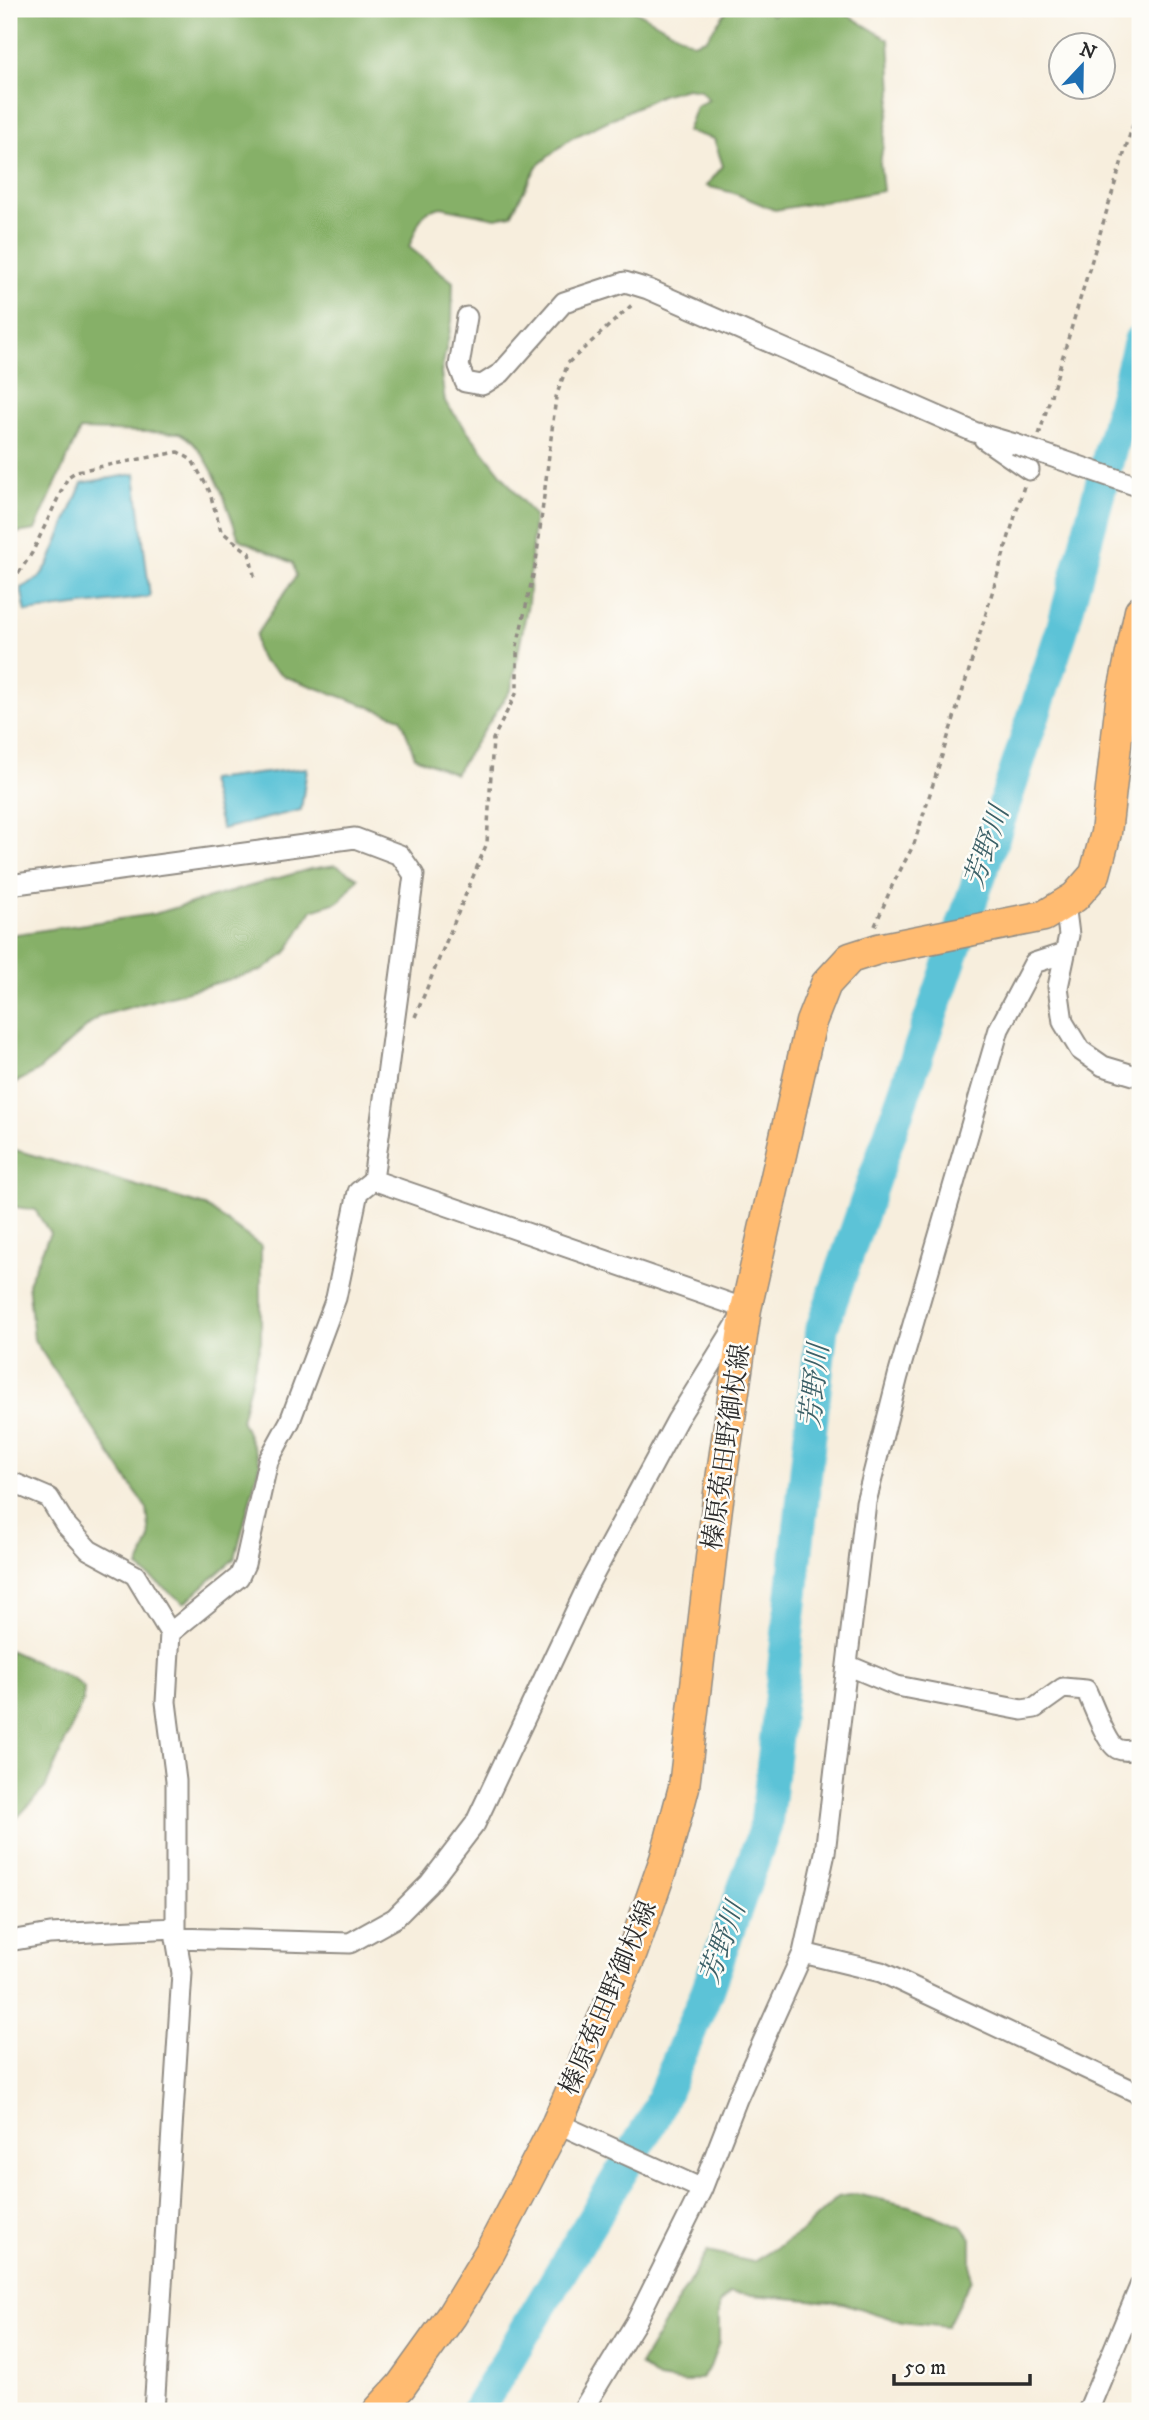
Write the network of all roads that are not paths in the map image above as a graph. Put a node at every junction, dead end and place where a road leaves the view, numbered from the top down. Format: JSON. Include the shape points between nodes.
{"nodes":[{"id":1,"x":467,"y":317,"type":"dead end"},
{"id":2,"x":974,"y":432,"type":"junction"},
{"id":3,"x":1029,"y":470,"type":"road end"},
{"id":4,"x":1140,"y":486,"type":"edge"},
{"id":5,"x":1140,"y":611,"type":"edge"},
{"id":6,"x":9,"y":885,"type":"edge"},
{"id":7,"x":1054,"y":909,"type":"junction"},
{"id":8,"x":1065,"y":953,"type":"junction"},
{"id":9,"x":1140,"y":1077,"type":"edge"},
{"id":10,"x":373,"y":1180,"type":"junction"},
{"id":11,"x":746,"y":1309,"type":"junction"},
{"id":12,"x":9,"y":1481,"type":"edge"},
{"id":13,"x":170,"y":1633,"type":"junction"},
{"id":14,"x":847,"y":1665,"type":"junction"},
{"id":15,"x":1140,"y":1748,"type":"edge"},
{"id":16,"x":176,"y":1933,"type":"junction"},
{"id":17,"x":9,"y":1941,"type":"edge"},
{"id":18,"x":803,"y":1953,"type":"junction"},
{"id":19,"x":1140,"y":2095,"type":"edge"},
{"id":20,"x":565,"y":2127,"type":"junction"},
{"id":21,"x":698,"y":2187,"type":"junction"},
{"id":22,"x":1140,"y":2286,"type":"edge"},
{"id":23,"x":154,"y":2411,"type":"edge"},
{"id":24,"x":378,"y":2411,"type":"edge"},
{"id":25,"x":582,"y":2411,"type":"edge"},
{"id":26,"x":1088,"y":2411,"type":"edge"}],
"edges":[{"from":1,"to":2,"type":"street","via":[[459,366],[465,382],[482,385],[501,373],[564,302],[625,282]]},
{"from":2,"to":3,"type":"street"},
{"from":2,"to":4,"type":"street","bridge":true},
{"from":5,"to":7,"type":"main road","via":[[1121,701],[1106,833],[1096,874],[1075,897]]},
{"from":6,"to":10,"type":"street","via":[[355,838],[400,856],[414,875]]},
{"from":7,"to":8,"type":"street","via":[[1069,935]]},
{"from":7,"to":11,"type":"main road","name":"榛原菟田野御杖線","via":[[871,951],[850,958],[826,984],[811,1022]]},
{"from":8,"to":9,"type":"street","via":[[1058,987],[1063,1022],[1080,1051],[1103,1066]]},
{"from":8,"to":14,"type":"street","via":[[1034,963],[999,1029],[866,1502]]},
{"from":10,"to":11,"type":"street"},
{"from":10,"to":13,"type":"street","via":[[358,1192],[336,1298],[290,1421],[268,1461],[245,1564],[239,1577]]},
{"from":11,"to":16,"type":"street","via":[[677,1420],[588,1585],[475,1824],[429,1885],[395,1918],[350,1943]]},
{"from":11,"to":20,"type":"main road","name":"榛原菟田野御杖線","via":[[684,1787],[666,1859]]},
{"from":12,"to":13,"type":"street","via":[[49,1498],[89,1550],[135,1575]]},
{"from":13,"to":16,"type":"street","via":[[166,1702],[176,1781]]},
{"from":14,"to":15,"type":"street","via":[[898,1686],[1021,1710],[1035,1708],[1063,1688],[1086,1690],[1109,1742],[1117,1749]]},
{"from":14,"to":18,"type":"street","via":[[825,1853]]},
{"from":16,"to":17,"type":"street","via":[[50,1934]]},
{"from":16,"to":23,"type":"street","via":[[182,1973]]},
{"from":18,"to":19,"type":"street","via":[[881,1972]]},
{"from":18,"to":21,"type":"street"},
{"from":20,"to":21,"type":"street"},
{"from":20,"to":24,"type":"main road","name":"榛原菟田野御杖線","via":[[452,2315]]},
{"from":21,"to":25,"type":"street","via":[[636,2322]]},
{"from":22,"to":26,"type":"street"}]}
